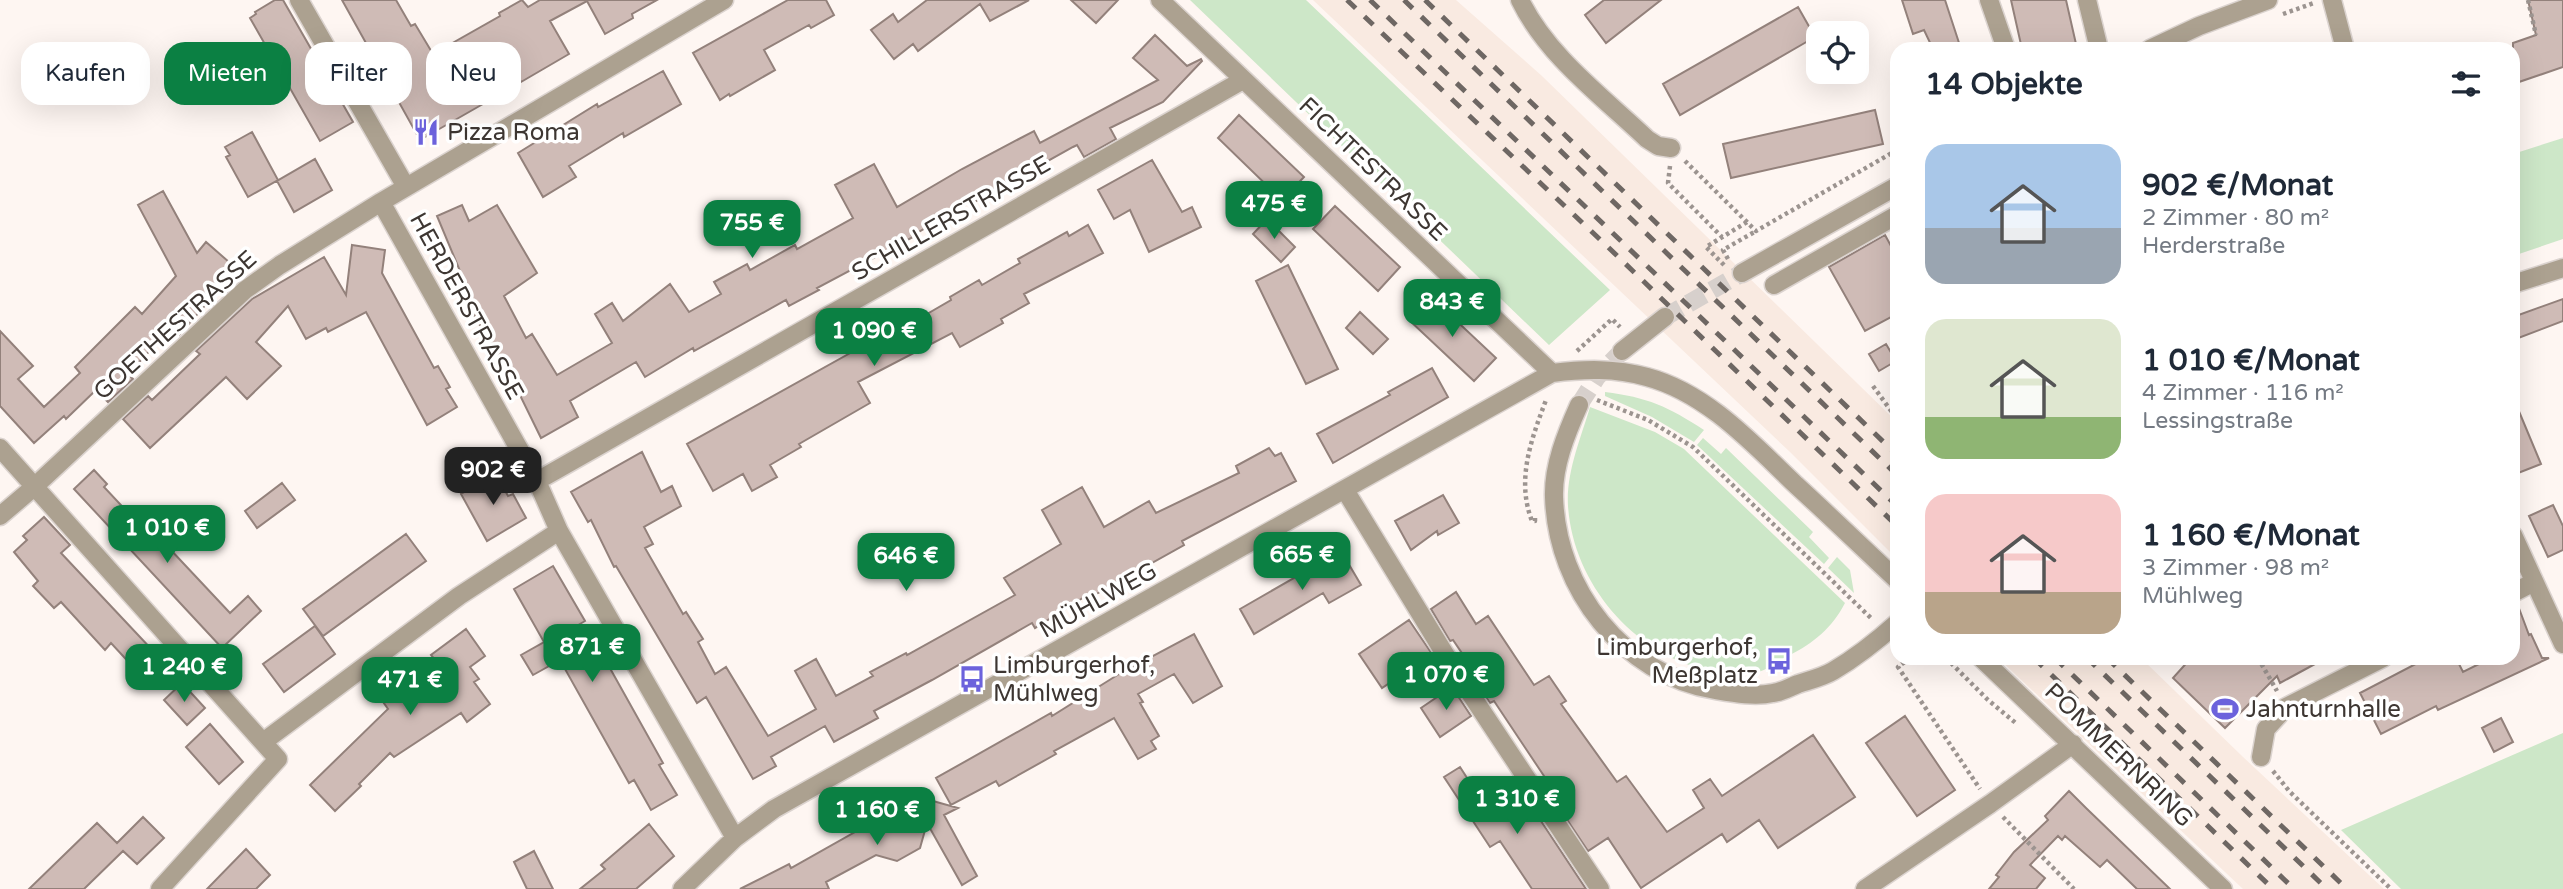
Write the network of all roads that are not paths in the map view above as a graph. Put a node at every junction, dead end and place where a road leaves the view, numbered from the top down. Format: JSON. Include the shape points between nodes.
{"nodes":[{"id":1,"x":299,"y":0,"type":"edge"},
{"id":2,"x":724,"y":0,"type":"edge"},
{"id":3,"x":1160,"y":0,"type":"edge"},
{"id":4,"x":1520,"y":0,"type":"edge"},
{"id":5,"x":1989,"y":0,"type":"edge"},
{"id":6,"x":2087,"y":0,"type":"edge"},
{"id":7,"x":2268,"y":0,"type":"edge"},
{"id":8,"x":2332,"y":0,"type":"edge"},
{"id":9,"x":2004,"y":42,"type":"edge"},
{"id":10,"x":2097,"y":42,"type":"edge"},
{"id":11,"x":2165,"y":42,"type":"edge"},
{"id":12,"x":2343,"y":42,"type":"edge"},
{"id":13,"x":1243,"y":80,"type":"junction"},
{"id":14,"x":1671,"y":148,"type":"road end"},
{"id":15,"x":407,"y":187,"type":"junction"},
{"id":16,"x":1890,"y":190,"type":"edge"},
{"id":17,"x":381,"y":202,"type":"junction"},
{"id":18,"x":1890,"y":219,"type":"edge"},
{"id":19,"x":2563,"y":268,"type":"edge"},
{"id":20,"x":1742,"y":273,"type":"tunnel mouth"},
{"id":21,"x":2520,"y":282,"type":"edge"},
{"id":22,"x":1774,"y":285,"type":"dead end"},
{"id":23,"x":1665,"y":317,"type":"tunnel mouth"},
{"id":24,"x":1622,"y":351,"type":"tunnel mouth"},
{"id":25,"x":1552,"y":373,"type":"junction"},
{"id":26,"x":1585,"y":400,"type":"tunnel mouth"},
{"id":27,"x":0,"y":448,"type":"edge"},
{"id":28,"x":537,"y":481,"type":"junction"},
{"id":29,"x":34,"y":487,"type":"junction"},
{"id":30,"x":1345,"y":490,"type":"junction"},
{"id":31,"x":0,"y":516,"type":"edge"},
{"id":32,"x":559,"y":531,"type":"junction"},
{"id":33,"x":2520,"y":551,"type":"edge"},
{"id":34,"x":1890,"y":573,"type":"edge"},
{"id":35,"x":2534,"y":582,"type":"junction"},
{"id":36,"x":2520,"y":589,"type":"edge"},
{"id":37,"x":1890,"y":629,"type":"edge"},
{"id":38,"x":2563,"y":644,"type":"edge"},
{"id":39,"x":1988,"y":665,"type":"edge"},
{"id":40,"x":2369,"y":665,"type":"edge"},
{"id":41,"x":263,"y":742,"type":"junction"},
{"id":42,"x":2073,"y":744,"type":"junction"},
{"id":43,"x":2260,"y":757,"type":"road end"},
{"id":44,"x":735,"y":838,"type":"junction"},
{"id":45,"x":160,"y":889,"type":"edge"},
{"id":46,"x":682,"y":889,"type":"edge"},
{"id":47,"x":1600,"y":889,"type":"edge"},
{"id":48,"x":1865,"y":889,"type":"edge"},
{"id":49,"x":2223,"y":889,"type":"edge"}],
"edges":[{"from":1,"to":15,"type":"street","name":"HERDERSTRASSE"},
{"from":2,"to":15,"type":"street","name":"GOETHESTRASSE"},
{"from":3,"to":13,"type":"street","name":"FICHTESTRASSE"},
{"from":4,"to":14,"type":"street","via":[[1553,49],[1647,139]]},
{"from":5,"to":9,"type":"street"},
{"from":6,"to":10,"type":"street"},
{"from":7,"to":11,"type":"street"},
{"from":8,"to":12,"type":"street"},
{"from":13,"to":25,"type":"street","name":"FICHTESTRASSE"},
{"from":13,"to":28,"type":"street","name":"SCHILLERSTRASSE"},
{"from":15,"to":17,"type":"street","name":"GOETHESTRASSE"},
{"from":16,"to":20,"type":"street"},
{"from":17,"to":28,"type":"street","name":"HERDERSTRASSE"},
{"from":17,"to":29,"type":"street","name":"GOETHESTRASSE","via":[[245,290]]},
{"from":18,"to":22,"type":"street"},
{"from":19,"to":21,"type":"street"},
{"from":23,"to":24,"type":"street"},
{"from":25,"to":30,"type":"street","name":"MÜHLWEG"},
{"from":25,"to":34,"type":"street","via":[[1618,371],[1681,391],[1750,441]]},
{"from":26,"to":37,"type":"street","via":[[1568,428],[1559,460],[1554,495],[1558,530],[1567,567],[1584,600],[1632,654],[1665,674],[1702,688],[1735,694],[1774,693],[1832,672]]},
{"from":27,"to":29,"type":"street"},
{"from":28,"to":32,"type":"street","name":"HERDERSTRASSE"},
{"from":29,"to":31,"type":"street","name":"GOETHESTRASSE"},
{"from":29,"to":41,"type":"street"},
{"from":30,"to":44,"type":"street","name":"MÜHLWEG","via":[[775,809]]},
{"from":30,"to":47,"type":"street","via":[[1454,669]]},
{"from":32,"to":41,"type":"street","via":[[459,596]]},
{"from":32,"to":44,"type":"street","name":"HERDERSTRASSE"},
{"from":33,"to":35,"type":"street"},
{"from":35,"to":36,"type":"street"},
{"from":35,"to":38,"type":"street"},
{"from":39,"to":42,"type":"street","name":"POMMERNRING"},
{"from":40,"to":43,"type":"street","via":[[2286,707],[2266,729]]},
{"from":41,"to":45,"type":"street","via":[[278,759]]},
{"from":42,"to":48,"type":"street"},
{"from":42,"to":49,"type":"street","name":"POMMERNRING"},
{"from":44,"to":46,"type":"street","name":"MÜHLWEG"}]}
